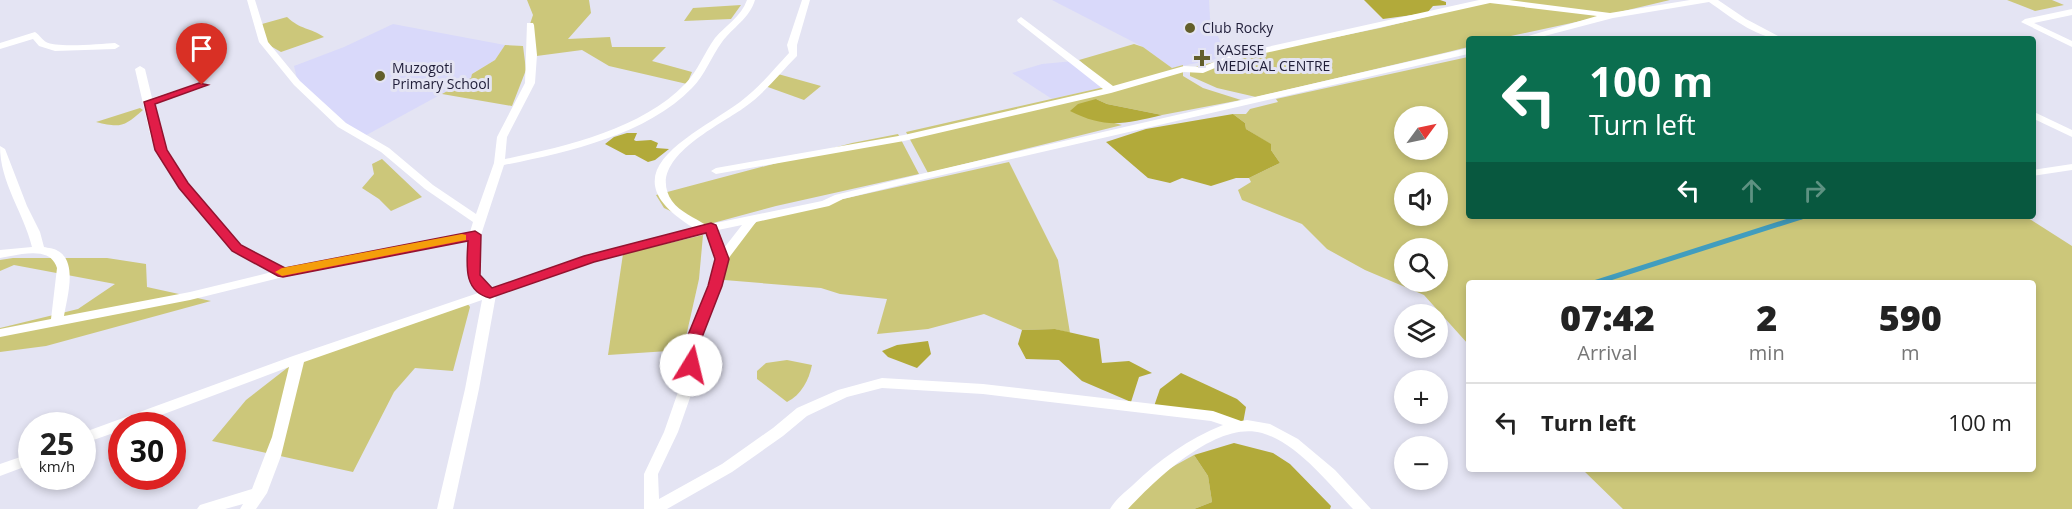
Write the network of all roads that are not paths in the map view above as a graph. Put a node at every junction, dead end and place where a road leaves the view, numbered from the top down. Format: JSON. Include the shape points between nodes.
{"nodes":[{"id":1,"x":251,"y":0,"type":"edge"},
{"id":2,"x":751,"y":0,"type":"edge"},
{"id":3,"x":806,"y":0,"type":"edge"},
{"id":4,"x":1490,"y":0,"type":"edge"},
{"id":5,"x":1706,"y":0,"type":"edge"},
{"id":6,"x":1712,"y":0,"type":"edge"},
{"id":7,"x":2072,"y":12,"type":"edge"},
{"id":8,"x":1612,"y":15,"type":"junction"},
{"id":9,"x":1021,"y":20,"type":"dead end"},
{"id":10,"x":530,"y":24,"type":"dead end"},
{"id":11,"x":1551,"y":33,"type":"junction"},
{"id":12,"x":1537,"y":36,"type":"edge"},
{"id":13,"x":1556,"y":36,"type":"edge"},
{"id":14,"x":1773,"y":36,"type":"edge"},
{"id":15,"x":2072,"y":44,"type":"edge"},
{"id":16,"x":0,"y":46,"type":"edge"},
{"id":17,"x":116,"y":46,"type":"dead end"},
{"id":18,"x":1466,"y":51,"type":"edge"},
{"id":19,"x":140,"y":69,"type":"dead end"},
{"id":20,"x":202,"y":85,"type":"dead end"},
{"id":21,"x":1111,"y":90,"type":"junction"},
{"id":22,"x":149,"y":102,"type":"junction"},
{"id":23,"x":2036,"y":116,"type":"edge"},
{"id":24,"x":2072,"y":134,"type":"edge"},
{"id":25,"x":0,"y":149,"type":"edge"},
{"id":26,"x":499,"y":163,"type":"junction"},
{"id":27,"x":2072,"y":167,"type":"edge"},
{"id":28,"x":716,"y":171,"type":"dead end"},
{"id":29,"x":2036,"y":172,"type":"edge"},
{"id":30,"x":752,"y":219,"type":"junction"},
{"id":31,"x":478,"y":220,"type":"junction"},
{"id":32,"x":708,"y":228,"type":"junction"},
{"id":33,"x":475,"y":235,"type":"junction"},
{"id":34,"x":38,"y":248,"type":"junction"},
{"id":35,"x":0,"y":254,"type":"edge"},
{"id":36,"x":722,"y":259,"type":"junction"},
{"id":37,"x":283,"y":273,"type":"junction"},
{"id":38,"x":490,"y":293,"type":"junction"},
{"id":39,"x":57,"y":320,"type":"junction"},
{"id":40,"x":0,"y":333,"type":"edge"},
{"id":41,"x":298,"y":359,"type":"junction"},
{"id":42,"x":1239,"y":426,"type":"junction"},
{"id":43,"x":96,"y":434,"type":"edge"},
{"id":44,"x":18,"y":463,"type":"edge"},
{"id":45,"x":0,"y":470,"type":"edge"},
{"id":46,"x":259,"y":493,"type":"junction"},
{"id":47,"x":205,"y":509,"type":"edge"},
{"id":48,"x":248,"y":509,"type":"edge"},
{"id":49,"x":445,"y":509,"type":"edge"},
{"id":50,"x":653,"y":509,"type":"edge"},
{"id":51,"x":1118,"y":509,"type":"edge"},
{"id":52,"x":1363,"y":509,"type":"edge"}],
"edges":[{"from":1,"to":31,"type":"street","via":[[266,46],[297,83],[342,125],[385,150],[429,187]]},
{"from":2,"to":26,"type":"street","via":[[747,14],[718,40],[701,72],[674,99],[614,131]]},
{"from":3,"to":32,"type":"street","via":[[792,45],[794,54],[765,87],[683,144],[666,164],[660,186],[666,201]]},
{"from":4,"to":8,"type":"street"},
{"from":4,"to":21,"type":"street","via":[[1231,58],[1203,70],[1184,69]]},
{"from":5,"to":8,"type":"street"},
{"from":6,"to":14,"type":"street"},
{"from":7,"to":15,"type":"street","via":[[2025,22]]},
{"from":8,"to":11,"type":"street"},
{"from":9,"to":21,"type":"street"},
{"from":10,"to":26,"type":"street","via":[[530,83],[502,137]]},
{"from":11,"to":12,"type":"street"},
{"from":11,"to":13,"type":"street"},
{"from":16,"to":17,"type":"street","via":[[33,35],[42,44],[55,48]]},
{"from":18,"to":30,"type":"street"},
{"from":19,"to":22,"type":"street"},
{"from":20,"to":22,"type":"street"},
{"from":21,"to":28,"type":"street","via":[[892,140]]},
{"from":22,"to":37,"type":"street","via":[[161,150],[203,211],[237,248]]},
{"from":23,"to":24,"type":"street"},
{"from":25,"to":34,"type":"street"},
{"from":26,"to":31,"type":"street"},
{"from":27,"to":29,"type":"street"},
{"from":30,"to":32,"type":"street"},
{"from":30,"to":36,"type":"street"},
{"from":31,"to":33,"type":"street"},
{"from":32,"to":36,"type":"street"},
{"from":32,"to":38,"type":"street","via":[[589,259]]},
{"from":33,"to":37,"type":"street"},
{"from":33,"to":38,"type":"street","via":[[473,275]]},
{"from":34,"to":35,"type":"street"},
{"from":34,"to":39,"type":"street","via":[[51,250],[64,270]]},
{"from":36,"to":50,"type":"street","via":[[694,340],[685,392],[651,474]]},
{"from":37,"to":39,"type":"street","via":[[190,296]]},
{"from":38,"to":41,"type":"street"},
{"from":38,"to":49,"type":"street"},
{"from":39,"to":40,"type":"street"},
{"from":41,"to":43,"type":"street"},
{"from":41,"to":46,"type":"street","via":[[278,442]]},
{"from":42,"to":50,"type":"street","via":[[1219,417],[982,389],[882,383],[843,393],[802,412],[727,468]]},
{"from":42,"to":51,"type":"street","via":[[1212,436],[1173,459],[1145,479]]},
{"from":42,"to":52,"type":"street","via":[[1256,425],[1282,436]]},
{"from":44,"to":45,"type":"street"},
{"from":46,"to":47,"type":"street"},
{"from":46,"to":48,"type":"street"}]}
